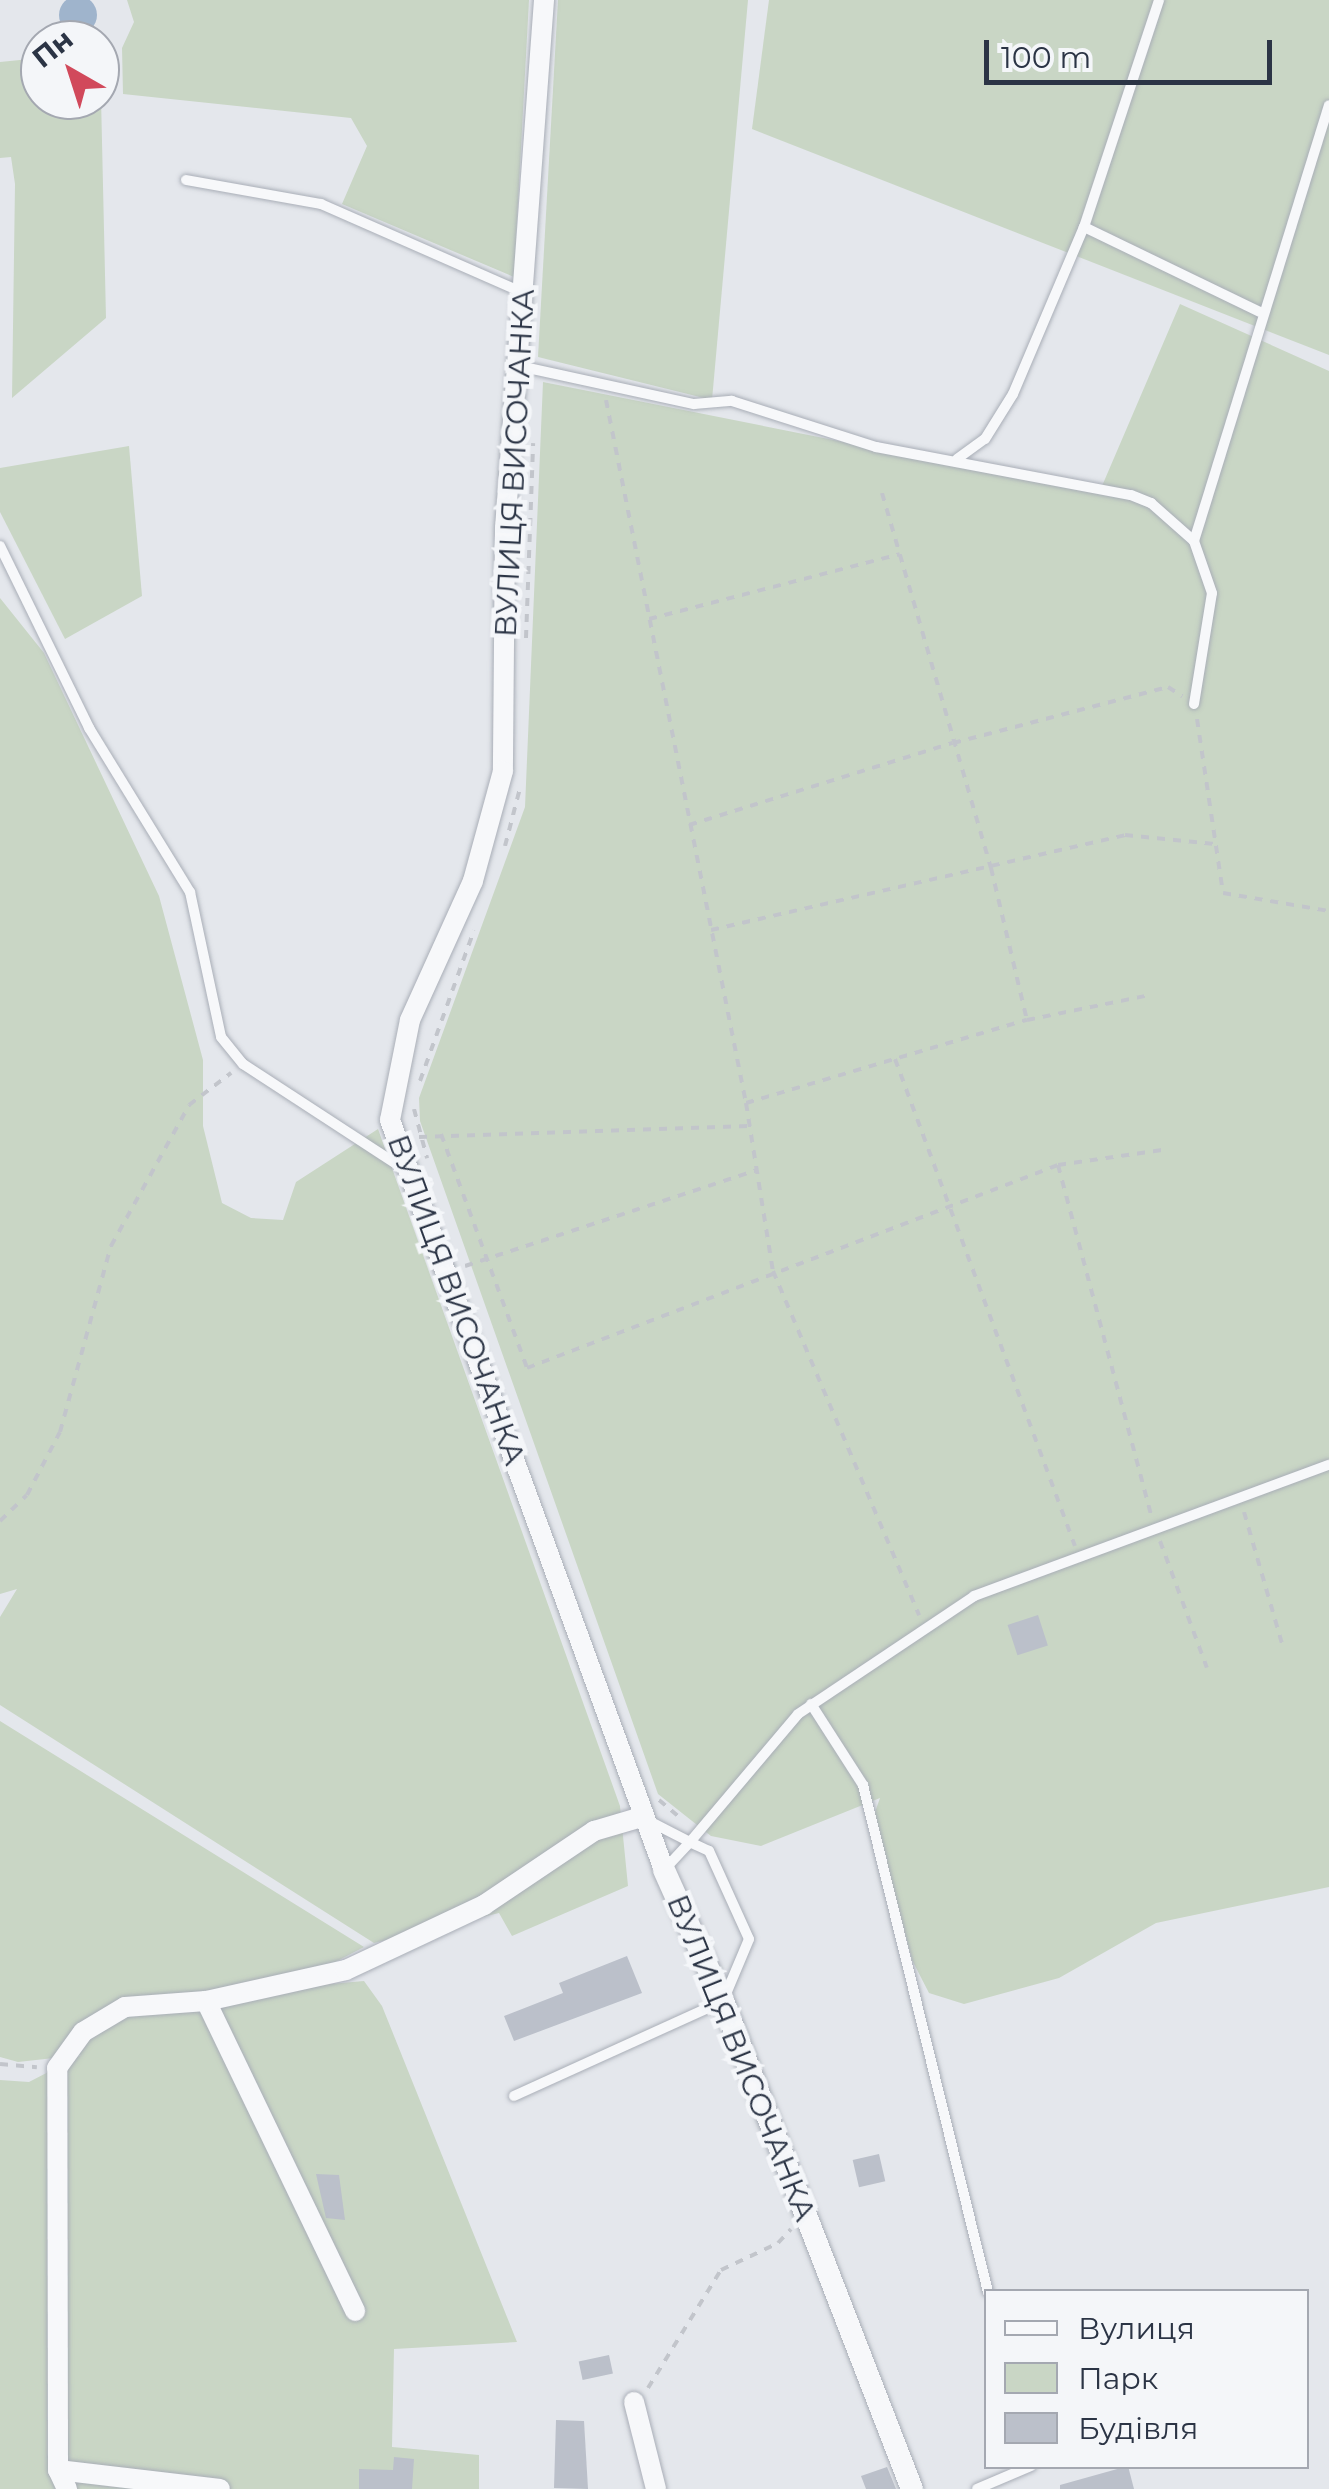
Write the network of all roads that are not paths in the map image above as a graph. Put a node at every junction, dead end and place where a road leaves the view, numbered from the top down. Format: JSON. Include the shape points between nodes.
{"nodes":[{"id":1,"x":544,"y":0,"type":"edge"},
{"id":2,"x":1160,"y":0,"type":"edge"},
{"id":3,"x":1329,"y":105,"type":"edge"},
{"id":4,"x":186,"y":180,"type":"dead end"},
{"id":5,"x":1084,"y":228,"type":"junction"},
{"id":6,"x":524,"y":293,"type":"junction"},
{"id":7,"x":1260,"y":312,"type":"junction"},
{"id":8,"x":520,"y":366,"type":"junction"},
{"id":9,"x":957,"y":459,"type":"junction"},
{"id":10,"x":1194,"y":540,"type":"junction"},
{"id":11,"x":0,"y":546,"type":"edge"},
{"id":12,"x":1194,"y":704,"type":"road end"},
{"id":13,"x":402,"y":1167,"type":"junction"},
{"id":14,"x":1329,"y":1465,"type":"edge"},
{"id":15,"x":812,"y":1704,"type":"junction"},
{"id":16,"x":642,"y":1817,"type":"junction"},
{"id":17,"x":690,"y":1842,"type":"junction"},
{"id":18,"x":664,"y":1870,"type":"junction"},
{"id":19,"x":206,"y":2000,"type":"junction"},
{"id":20,"x":722,"y":2001,"type":"junction"},
{"id":21,"x":514,"y":2096,"type":"dead end"},
{"id":22,"x":987,"y":2289,"type":"edge"},
{"id":23,"x":354,"y":2311,"type":"dead end"},
{"id":24,"x":634,"y":2402,"type":"road end"},
{"id":25,"x":1024,"y":2469,"type":"edge"},
{"id":26,"x":63,"y":2480,"type":"edge"},
{"id":27,"x":220,"y":2489,"type":"edge"},
{"id":28,"x":656,"y":2489,"type":"edge"},
{"id":29,"x":912,"y":2489,"type":"edge"},
{"id":30,"x":977,"y":2489,"type":"edge"}],
"edges":[{"from":1,"to":6,"type":"street","name":"ВУЛИЦЯ ВИСОЧАНКА"},
{"from":2,"to":5,"type":"lane"},
{"from":3,"to":7,"type":"lane"},
{"from":4,"to":6,"type":"lane","via":[[321,204]]},
{"from":5,"to":7,"type":"lane"},
{"from":5,"to":9,"type":"lane","via":[[997,425]]},
{"from":6,"to":8,"type":"street","name":"ВУЛИЦЯ ВИСОЧАНКА"},
{"from":7,"to":10,"type":"lane"},
{"from":8,"to":9,"type":"lane","via":[[694,404],[732,401],[876,447]]},
{"from":8,"to":13,"type":"street","name":"ВУЛИЦЯ ВИСОЧАНКА","via":[[505,529],[503,771],[473,881],[410,1020],[394,1076],[390,1120]]},
{"from":9,"to":10,"type":"lane","via":[[1131,495],[1151,503]]},
{"from":10,"to":12,"type":"lane","via":[[1212,594]]},
{"from":11,"to":13,"type":"lane","via":[[89,728],[190,892],[220,1037],[243,1064]]},
{"from":13,"to":16,"type":"street","name":"ВУЛИЦЯ ВИСОЧАНКА","via":[[578,1625]]},
{"from":14,"to":15,"type":"lane","via":[[974,1596]]},
{"from":15,"to":17,"type":"lane"},
{"from":15,"to":22,"type":"lane","via":[[863,1785]]},
{"from":16,"to":17,"type":"lane"},
{"from":16,"to":18,"type":"street","name":"ВУЛИЦЯ ВИСОЧАНКА"},
{"from":16,"to":19,"type":"street","via":[[594,1831],[484,1905],[346,1970]]},
{"from":17,"to":18,"type":"lane"},
{"from":17,"to":20,"type":"lane","via":[[709,1851],[749,1939]]},
{"from":18,"to":20,"type":"street","name":"ВУЛИЦЯ ВИСОЧАНКА"},
{"from":19,"to":23,"type":"street"},
{"from":19,"to":26,"type":"street","via":[[124,2007],[83,2032],[57,2068]]},
{"from":20,"to":21,"type":"lane"},
{"from":20,"to":29,"type":"street","name":"ВУЛИЦЯ ВИСОЧАНКА"},
{"from":24,"to":28,"type":"street"},
{"from":25,"to":30,"type":"lane"},
{"from":26,"to":27,"type":"street"}]}
